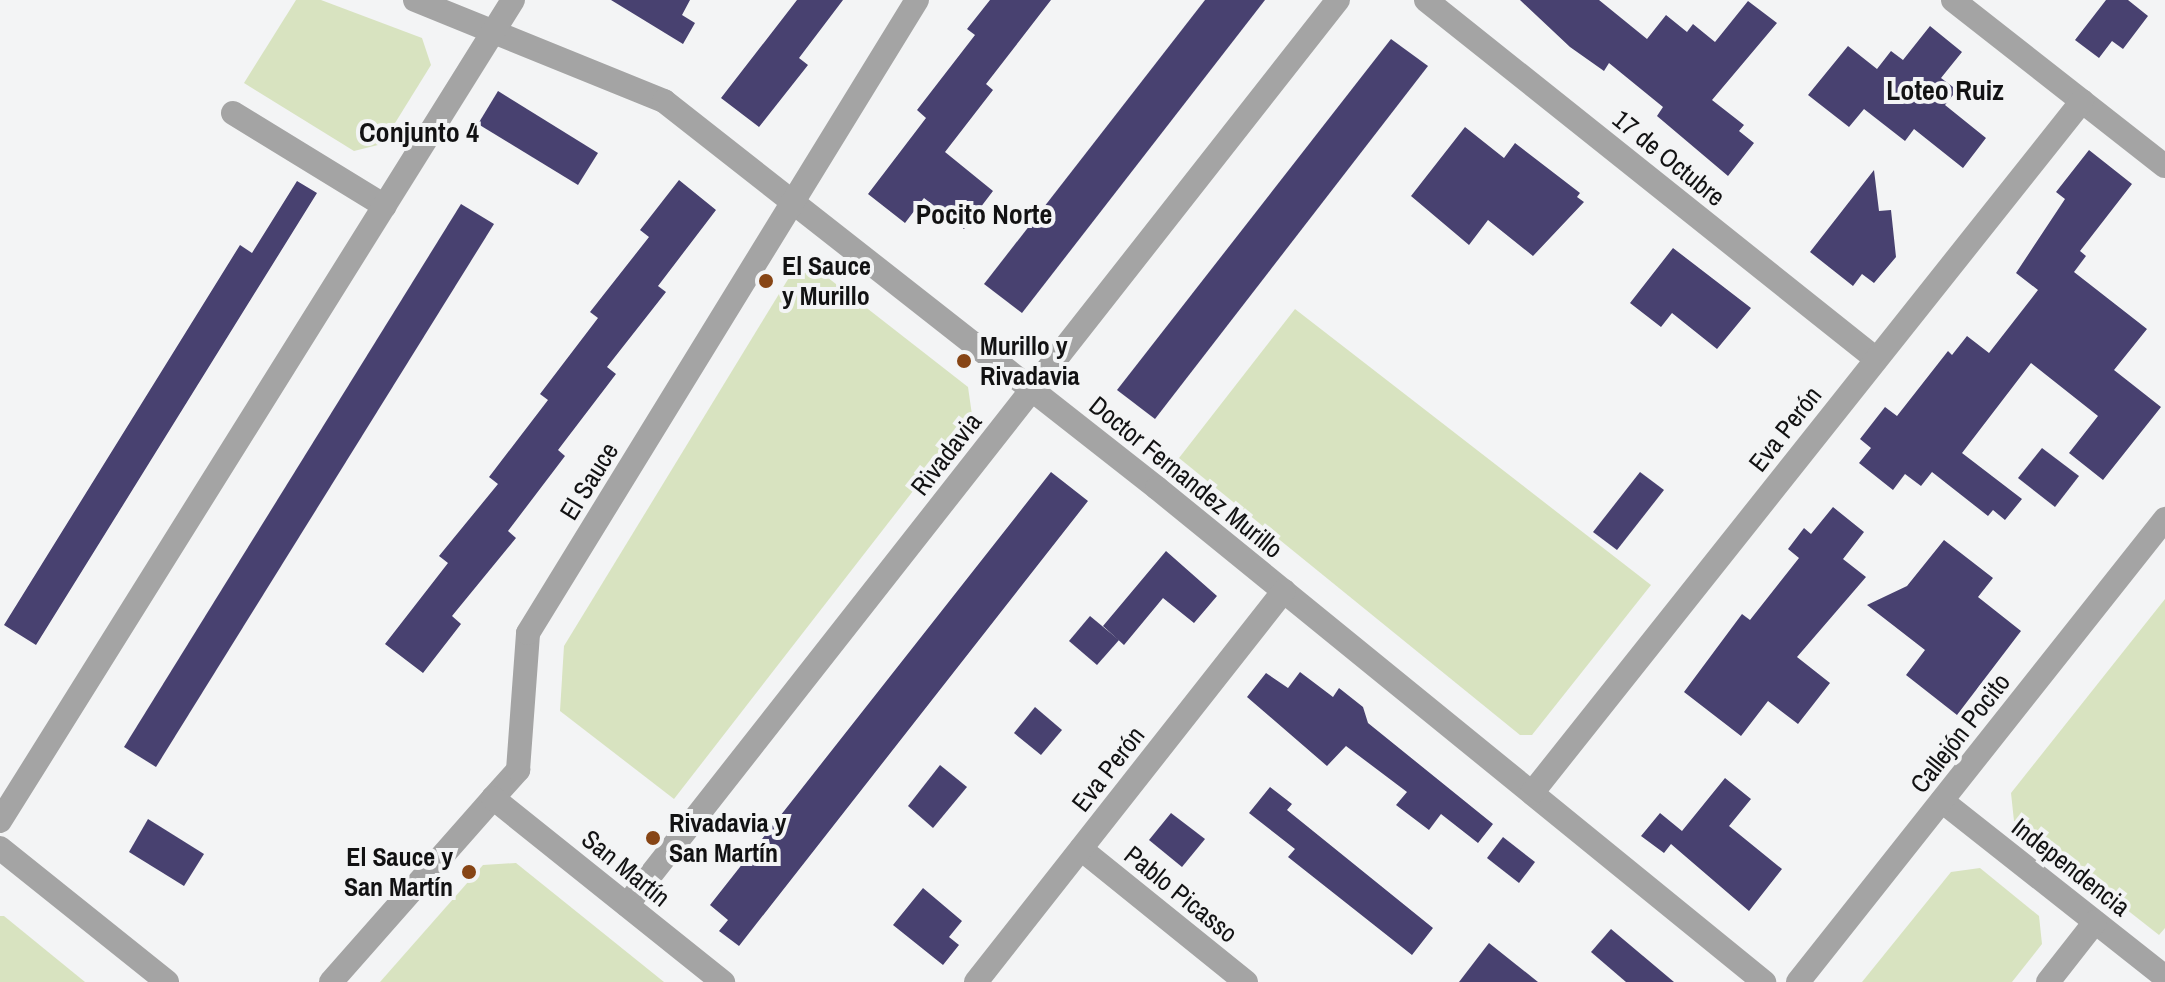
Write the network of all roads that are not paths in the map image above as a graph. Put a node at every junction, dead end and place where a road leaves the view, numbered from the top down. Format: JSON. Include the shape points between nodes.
{"nodes":[{"id":1,"x":415,"y":0,"type":"edge"},
{"id":2,"x":513,"y":0,"type":"edge"},
{"id":3,"x":917,"y":0,"type":"edge"},
{"id":4,"x":1338,"y":0,"type":"edge"},
{"id":5,"x":1426,"y":0,"type":"edge"},
{"id":6,"x":1953,"y":0,"type":"edge"},
{"id":7,"x":493,"y":32,"type":"junction"},
{"id":8,"x":2082,"y":101,"type":"junction"},
{"id":9,"x":233,"y":113,"type":"dead end"},
{"id":10,"x":2165,"y":166,"type":"edge"},
{"id":11,"x":793,"y":202,"type":"junction"},
{"id":12,"x":385,"y":206,"type":"junction"},
{"id":13,"x":1876,"y":359,"type":"junction"},
{"id":14,"x":1032,"y":389,"type":"junction"},
{"id":15,"x":2163,"y":527,"type":"edge"},
{"id":16,"x":1284,"y":591,"type":"junction"},
{"id":17,"x":1532,"y":793,"type":"junction"},
{"id":18,"x":493,"y":798,"type":"junction"},
{"id":19,"x":1942,"y":801,"type":"junction"},
{"id":20,"x":0,"y":821,"type":"edge"},
{"id":21,"x":0,"y":848,"type":"edge"},
{"id":22,"x":1081,"y":849,"type":"junction"},
{"id":23,"x":627,"y":905,"type":"junction"},
{"id":24,"x":2095,"y":922,"type":"junction"},
{"id":25,"x":2165,"y":977,"type":"edge"},
{"id":26,"x":167,"y":982,"type":"edge"},
{"id":27,"x":331,"y":982,"type":"edge"},
{"id":28,"x":723,"y":982,"type":"edge"},
{"id":29,"x":976,"y":982,"type":"edge"},
{"id":30,"x":1246,"y":982,"type":"edge"},
{"id":31,"x":1764,"y":982,"type":"edge"},
{"id":32,"x":1798,"y":982,"type":"edge"},
{"id":33,"x":2048,"y":982,"type":"edge"}],
"edges":[{"from":1,"to":7,"type":"street","name":"Doctor Fernandez Murillo"},
{"from":2,"to":7,"type":"street"},
{"from":3,"to":11,"type":"street","name":"El Sauce"},
{"from":4,"to":14,"type":"street","name":"Rivadavia"},
{"from":5,"to":13,"type":"street","name":"17 de Octubre"},
{"from":6,"to":8,"type":"street"},
{"from":7,"to":11,"type":"street","name":"Doctor Fernandez Murillo","via":[[664,101]]},
{"from":7,"to":12,"type":"street"},
{"from":8,"to":10,"type":"street"},
{"from":8,"to":13,"type":"street","name":"Eva Perón"},
{"from":9,"to":12,"type":"street"},
{"from":11,"to":14,"type":"street","name":"Doctor Fernandez Murillo"},
{"from":11,"to":18,"type":"street","name":"El Sauce","via":[[528,633],[518,770]]},
{"from":12,"to":20,"type":"street"},
{"from":13,"to":17,"type":"street","name":"Eva Perón"},
{"from":14,"to":16,"type":"street","name":"Doctor Fernandez Murillo"},
{"from":14,"to":23,"type":"street","name":"Rivadavia"},
{"from":15,"to":19,"type":"street","name":"Callejón Pocito"},
{"from":16,"to":17,"type":"street","name":"Doctor Fernandez Murillo"},
{"from":16,"to":22,"type":"street","name":"Eva Perón"},
{"from":17,"to":31,"type":"street","name":"Doctor Fernandez Murillo"},
{"from":18,"to":23,"type":"street","name":"San Martín"},
{"from":18,"to":27,"type":"street","name":"El Sauce"},
{"from":19,"to":24,"type":"street","name":"Independencia"},
{"from":19,"to":32,"type":"street","name":"Callejón Pocito"},
{"from":21,"to":26,"type":"street"},
{"from":22,"to":29,"type":"street","name":"Eva Perón"},
{"from":22,"to":30,"type":"street","name":"Pablo Picasso"},
{"from":23,"to":28,"type":"street","name":"San Martín"},
{"from":24,"to":25,"type":"street","name":"Independencia"},
{"from":24,"to":33,"type":"street"}]}
